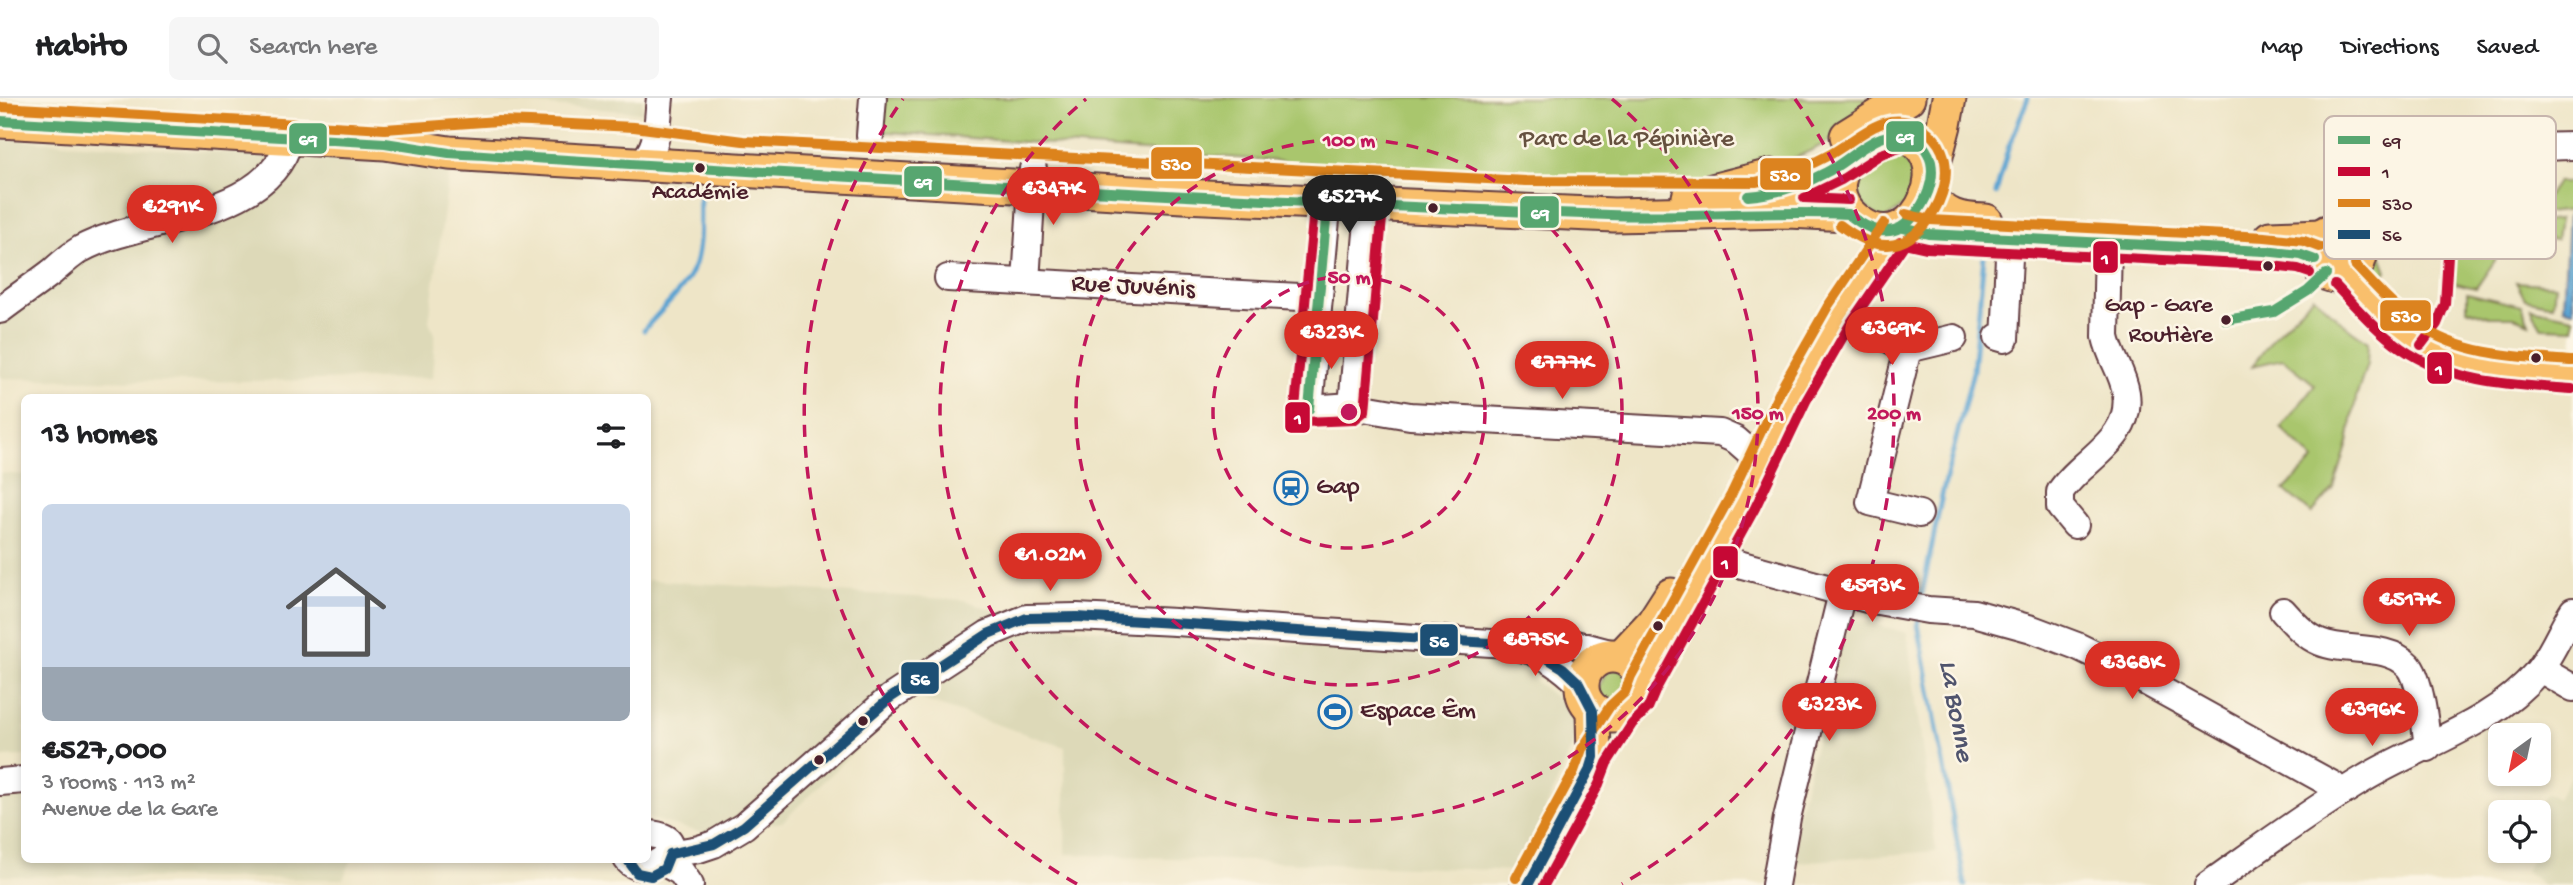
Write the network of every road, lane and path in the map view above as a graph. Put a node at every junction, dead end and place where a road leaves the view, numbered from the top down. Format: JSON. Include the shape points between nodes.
{"nodes":[{"id":1,"x":660,"y":98,"type":"edge"},
{"id":2,"x":873,"y":98,"type":"edge"},
{"id":3,"x":1908,"y":98,"type":"edge"},
{"id":4,"x":1933,"y":98,"type":"edge"},
{"id":5,"x":1948,"y":98,"type":"edge"},
{"id":6,"x":0,"y":121,"type":"edge"},
{"id":7,"x":1898,"y":134,"type":"junction"},
{"id":8,"x":870,"y":136,"type":"dead end"},
{"id":9,"x":290,"y":138,"type":"junction"},
{"id":10,"x":646,"y":154,"type":"junction"},
{"id":11,"x":1846,"y":161,"type":"junction"},
{"id":12,"x":1033,"y":178,"type":"junction"},
{"id":13,"x":1929,"y":183,"type":"junction"},
{"id":14,"x":1329,"y":194,"type":"junction"},
{"id":15,"x":1371,"y":195,"type":"junction"},
{"id":16,"x":1689,"y":197,"type":"junction"},
{"id":17,"x":1851,"y":216,"type":"junction"},
{"id":18,"x":1900,"y":230,"type":"junction"},
{"id":19,"x":2010,"y":237,"type":"junction"},
{"id":20,"x":2324,"y":242,"type":"edge"},
{"id":21,"x":2108,"y":243,"type":"junction"},
{"id":22,"x":2324,"y":243,"type":"edge"},
{"id":23,"x":2360,"y":259,"type":"edge"},
{"id":24,"x":948,"y":278,"type":"dead end"},
{"id":25,"x":1026,"y":282,"type":"junction"},
{"id":26,"x":1319,"y":298,"type":"junction"},
{"id":27,"x":0,"y":310,"type":"edge"},
{"id":28,"x":1840,"y":314,"type":"junction"},
{"id":29,"x":1954,"y":338,"type":"dead end"},
{"id":30,"x":2002,"y":342,"type":"dead end"},
{"id":31,"x":1908,"y":349,"type":"junction"},
{"id":32,"x":2573,"y":375,"type":"edge"},
{"id":33,"x":1352,"y":406,"type":"junction"},
{"id":34,"x":1751,"y":467,"type":"junction"},
{"id":35,"x":1919,"y":514,"type":"dead end"},
{"id":36,"x":2074,"y":525,"type":"dead end"},
{"id":37,"x":1713,"y":557,"type":"junction"},
{"id":38,"x":1842,"y":593,"type":"junction"},
{"id":39,"x":2283,"y":611,"type":"dead end"},
{"id":40,"x":2573,"y":611,"type":"edge"},
{"id":41,"x":1506,"y":644,"type":"junction"},
{"id":42,"x":1618,"y":655,"type":"junction"},
{"id":43,"x":2540,"y":668,"type":"junction"},
{"id":44,"x":1643,"y":683,"type":"junction"},
{"id":45,"x":2573,"y":688,"type":"edge"},
{"id":46,"x":1598,"y":704,"type":"junction"},
{"id":47,"x":2428,"y":748,"type":"junction"},
{"id":48,"x":21,"y":780,"type":"edge"},
{"id":49,"x":0,"y":782,"type":"edge"},
{"id":50,"x":2340,"y":794,"type":"junction"},
{"id":51,"x":651,"y":835,"type":"edge"},
{"id":52,"x":669,"y":859,"type":"junction"},
{"id":53,"x":630,"y":873,"type":"edge"},
{"id":54,"x":690,"y":885,"type":"edge"},
{"id":55,"x":1528,"y":885,"type":"edge"},
{"id":56,"x":1775,"y":885,"type":"edge"},
{"id":57,"x":2208,"y":885,"type":"edge"}],
"edges":[{"from":1,"to":10,"type":"street"},
{"from":2,"to":8,"type":"street"},
{"from":3,"to":16,"type":"main road","via":[[1802,163],[1765,179]]},
{"from":4,"to":7,"type":"main road"},
{"from":5,"to":13,"type":"main road"},
{"from":6,"to":9,"type":"main road"},
{"from":7,"to":11,"type":"main road","via":[[1877,139]]},
{"from":7,"to":13,"type":"main road","via":[[1925,149],[1930,158]]},
{"from":9,"to":10,"type":"main road","via":[[385,143],[449,153]]},
{"from":9,"to":27,"type":"street","via":[[288,149],[272,171],[230,201],[80,250]]},
{"from":10,"to":12,"type":"main road","via":[[742,155]]},
{"from":11,"to":16,"type":"main road","via":[[1774,193]]},
{"from":11,"to":17,"type":"main road","via":[[1839,181],[1842,202]]},
{"from":12,"to":14,"type":"main road"},
{"from":12,"to":25,"type":"street"},
{"from":13,"to":18,"type":"main road","via":[[1912,220]]},
{"from":13,"to":20,"type":"main road","via":[[1944,212],[1967,220]]},
{"from":14,"to":15,"type":"main road"},
{"from":14,"to":26,"type":"street"},
{"from":15,"to":16,"type":"main road"},
{"from":15,"to":17,"type":"main road","via":[[1614,215],[1789,211]]},
{"from":15,"to":33,"type":"street"},
{"from":17,"to":18,"type":"main road","via":[[1880,232]]},
{"from":17,"to":28,"type":"main road","via":[[1856,268]]},
{"from":18,"to":19,"type":"main road"},
{"from":18,"to":28,"type":"main road"},
{"from":19,"to":21,"type":"main road"},
{"from":19,"to":30,"type":"street"},
{"from":21,"to":22,"type":"main road","via":[[2301,255]]},
{"from":21,"to":36,"type":"street","via":[[2106,337],[2123,377],[2127,408],[2112,440],[2060,492],[2060,507]]},
{"from":23,"to":32,"type":"main road","via":[[2346,275],[2391,322],[2441,354],[2490,367]]},
{"from":24,"to":25,"type":"street","name":"Rue Juvénis"},
{"from":25,"to":26,"type":"street","name":"Rue Juvénis"},
{"from":26,"to":33,"type":"street","via":[[1308,409]]},
{"from":28,"to":31,"type":"street"},
{"from":28,"to":34,"type":"main road","via":[[1794,394],[1769,423]]},
{"from":29,"to":31,"type":"street"},
{"from":31,"to":35,"type":"street","via":[[1870,502]]},
{"from":33,"to":34,"type":"street","via":[[1410,416],[1720,433],[1728,435]]},
{"from":34,"to":37,"type":"main road"},
{"from":34,"to":42,"type":"main road","via":[[1664,607]]},
{"from":37,"to":38,"type":"street"},
{"from":37,"to":44,"type":"main road"},
{"from":38,"to":50,"type":"street","via":[[1920,609],[1974,613],[2077,646],[2333,785]]},
{"from":38,"to":56,"type":"street"},
{"from":39,"to":47,"type":"street","via":[[2322,643],[2379,652],[2409,665],[2416,679]]},
{"from":40,"to":43,"type":"street"},
{"from":41,"to":42,"type":"street","via":[[1568,642]]},
{"from":41,"to":46,"type":"street","via":[[1533,651],[1562,667]]},
{"from":41,"to":52,"type":"street","via":[[1175,622],[1027,618],[988,634],[890,698],[732,834]]},
{"from":42,"to":44,"type":"main road","via":[[1636,665]]},
{"from":42,"to":46,"type":"main road","via":[[1596,660],[1590,667]]},
{"from":43,"to":45,"type":"street"},
{"from":43,"to":47,"type":"street","via":[[2521,690]]},
{"from":44,"to":46,"type":"main road","via":[[1637,700]]},
{"from":46,"to":55,"type":"main road","via":[[1594,757],[1587,777]]},
{"from":47,"to":50,"type":"street"},
{"from":48,"to":49,"type":"street"},
{"from":50,"to":57,"type":"street"},
{"from":51,"to":52,"type":"street","via":[[665,841]]},
{"from":52,"to":53,"type":"street","via":[[658,875]]},
{"from":52,"to":54,"type":"street"}]}
